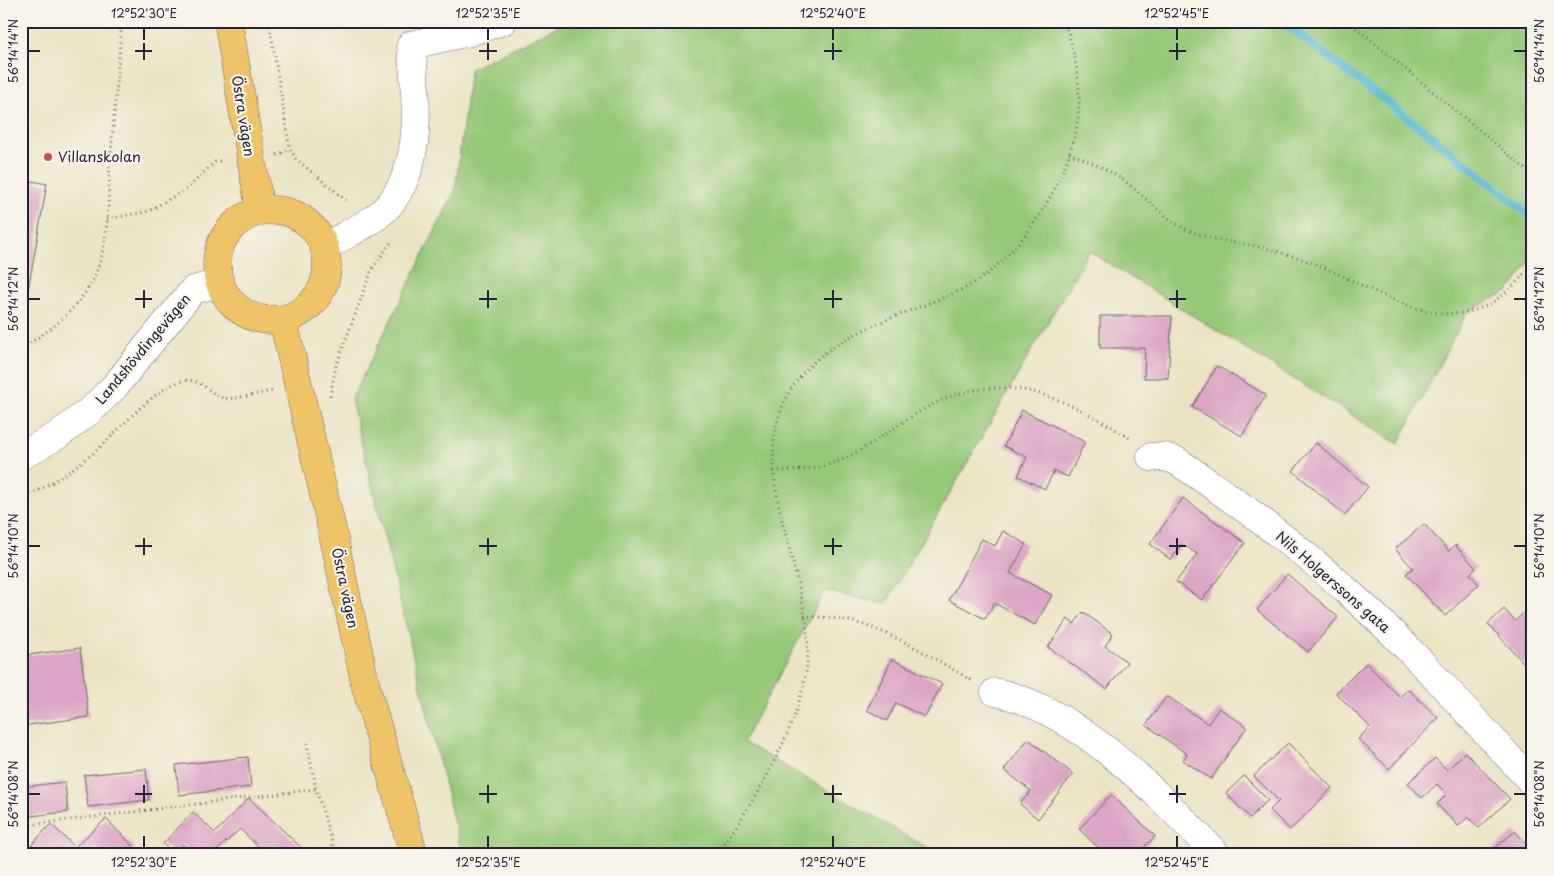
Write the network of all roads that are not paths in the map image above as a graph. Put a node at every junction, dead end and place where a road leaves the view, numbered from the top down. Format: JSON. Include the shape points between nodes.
{"nodes":[{"id":1,"x":228,"y":21,"type":"edge"},
{"id":2,"x":503,"y":21,"type":"edge"},
{"id":3,"x":260,"y":210,"type":"junction"},
{"id":4,"x":325,"y":246,"type":"junction"},
{"id":5,"x":219,"y":283,"type":"junction"},
{"id":6,"x":283,"y":320,"type":"junction"},
{"id":7,"x":21,"y":456,"type":"edge"},
{"id":8,"x":1151,"y":457,"type":"road end"},
{"id":9,"x":995,"y":692,"type":"road end"},
{"id":10,"x":1533,"y":784,"type":"edge"},
{"id":11,"x":414,"y":855,"type":"edge"},
{"id":12,"x":1217,"y":855,"type":"edge"}],
"edges":[{"from":1,"to":3,"type":"main road","name":"Östra vägen"},
{"from":2,"to":4,"type":"street","via":[[411,45],[414,142],[405,179],[389,205]]},
{"from":3,"to":4,"type":"main road","via":[[280,210],[299,216],[315,229]]},
{"from":3,"to":5,"type":"main road","via":[[229,230],[220,246],[216,264]]},
{"from":4,"to":6,"type":"main road","via":[[328,266],[325,284],[315,301],[301,313]]},
{"from":5,"to":6,"type":"main road","via":[[228,300],[244,313],[263,320]]},
{"from":5,"to":7,"type":"street","name":"Landshövdingevägen","via":[[193,290],[115,386],[91,410]]},
{"from":6,"to":11,"type":"main road","name":"Östra vägen","via":[[366,687]]},
{"from":8,"to":10,"type":"street","name":"Nils Holgerssons gata","via":[[1177,461],[1280,534],[1319,566],[1390,632]]},
{"from":9,"to":12,"type":"street","via":[[1032,702],[1064,719],[1163,799]]}]}
